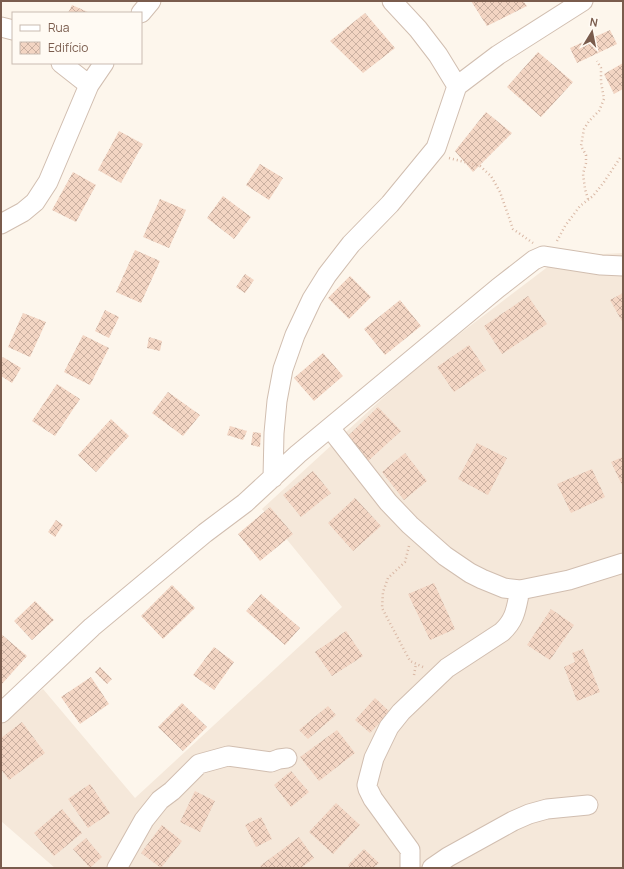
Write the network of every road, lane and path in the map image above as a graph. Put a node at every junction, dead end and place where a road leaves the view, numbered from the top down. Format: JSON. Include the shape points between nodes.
{"nodes":[{"id":1,"x":151,"y":1,"type":"edge"},
{"id":2,"x":392,"y":1,"type":"edge"},
{"id":3,"x":583,"y":1,"type":"edge"},
{"id":4,"x":142,"y":12,"type":"edge"},
{"id":5,"x":1,"y":27,"type":"edge"},
{"id":6,"x":12,"y":30,"type":"edge"},
{"id":7,"x":597,"y":61,"type":"dead end"},
{"id":8,"x":63,"y":64,"type":"edge"},
{"id":9,"x":103,"y":64,"type":"edge"},
{"id":10,"x":89,"y":85,"type":"junction"},
{"id":11,"x":457,"y":86,"type":"junction"},
{"id":12,"x":436,"y":148,"type":"junction"},
{"id":13,"x":623,"y":156,"type":"edge"},
{"id":14,"x":588,"y":199,"type":"junction"},
{"id":15,"x":1,"y":224,"type":"edge"},
{"id":16,"x":543,"y":256,"type":"junction"},
{"id":17,"x":623,"y":266,"type":"edge"},
{"id":18,"x":330,"y":428,"type":"junction"},
{"id":19,"x":273,"y":478,"type":"junction"},
{"id":20,"x":410,"y":526,"type":"junction"},
{"id":21,"x":623,"y":563,"type":"edge"},
{"id":22,"x":520,"y":590,"type":"junction"},
{"id":23,"x":447,"y":668,"type":"junction"},
{"id":24,"x":1,"y":713,"type":"edge"},
{"id":25,"x":287,"y":758,"type":"dead end"},
{"id":26,"x":588,"y":805,"type":"dead end"},
{"id":27,"x":117,"y":868,"type":"edge"},
{"id":28,"x":410,"y":868,"type":"edge"},
{"id":29,"x":432,"y":868,"type":"edge"}],
"edges":[{"from":1,"to":4,"type":"street"},
{"from":2,"to":11,"type":"street","via":[[438,54]]},
{"from":3,"to":11,"type":"street","via":[[498,54]]},
{"from":5,"to":6,"type":"street"},
{"from":7,"to":14,"type":"path","via":[[601,68],[604,99],[599,111],[584,129],[582,146],[586,163],[583,174]]},
{"from":8,"to":10,"type":"street"},
{"from":9,"to":10,"type":"street"},
{"from":10,"to":15,"type":"street","via":[[48,182],[35,202]]},
{"from":11,"to":12,"type":"street"},
{"from":12,"to":16,"type":"path","via":[[443,156],[480,166],[491,176],[500,192],[513,229],[532,241]]},
{"from":12,"to":19,"type":"street","via":[[351,244],[312,299],[295,334],[283,369],[276,414]]},
{"from":13,"to":14,"type":"path"},
{"from":14,"to":16,"type":"path"},
{"from":16,"to":17,"type":"street"},
{"from":16,"to":18,"type":"street","via":[[498,288]]},
{"from":18,"to":19,"type":"street"},
{"from":18,"to":20,"type":"street"},
{"from":19,"to":24,"type":"street","via":[[92,627]]},
{"from":20,"to":22,"type":"street","via":[[445,556],[470,573],[498,585]]},
{"from":20,"to":23,"type":"path","via":[[405,562],[388,578],[383,592],[382,608],[410,661],[427,668]]},
{"from":21,"to":22,"type":"street","via":[[569,580]]},
{"from":22,"to":23,"type":"street","via":[[515,617],[508,626]]},
{"from":23,"to":28,"type":"street","via":[[389,727],[368,777],[367,786],[373,799],[410,850]]},
{"from":25,"to":27,"type":"street","via":[[271,762],[228,756],[199,764],[160,800],[144,820]]},
{"from":26,"to":29,"type":"street","via":[[547,809],[530,814],[513,821]]}]}
